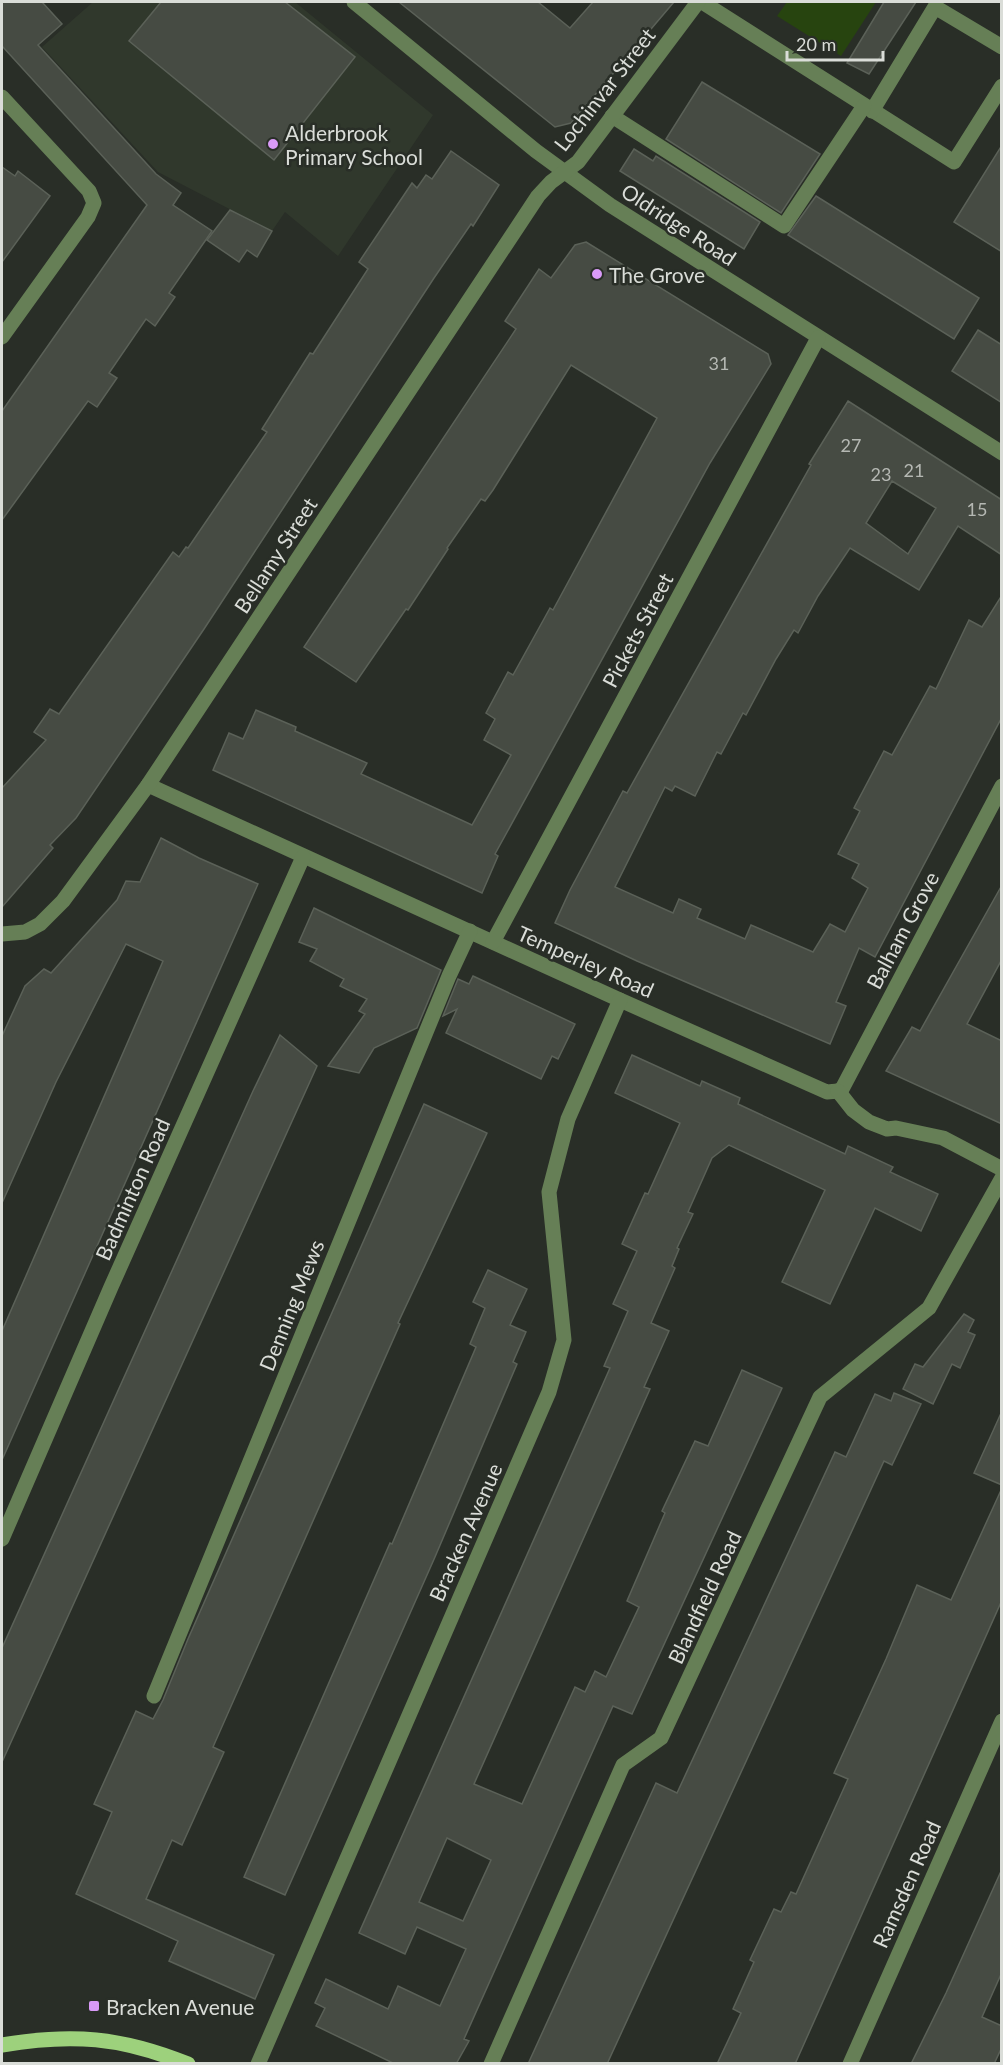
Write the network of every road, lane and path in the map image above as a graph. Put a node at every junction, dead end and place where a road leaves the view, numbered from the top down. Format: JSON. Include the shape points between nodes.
{"nodes":[{"id":1,"x":354,"y":2,"type":"edge"},
{"id":2,"x":700,"y":2,"type":"edge"},
{"id":3,"x":1002,"y":47,"type":"edge"},
{"id":4,"x":1002,"y":86,"type":"edge"},
{"id":5,"x":2,"y":97,"type":"edge"},
{"id":6,"x":868,"y":109,"type":"junction"},
{"id":7,"x":612,"y":116,"type":"junction"},
{"id":8,"x":563,"y":172,"type":"junction"},
{"id":9,"x":2,"y":337,"type":"edge"},
{"id":10,"x":818,"y":338,"type":"junction"},
{"id":11,"x":1002,"y":453,"type":"edge"},
{"id":12,"x":148,"y":785,"type":"junction"},
{"id":13,"x":1002,"y":786,"type":"edge"},
{"id":14,"x":303,"y":857,"type":"junction"},
{"id":15,"x":470,"y":931,"type":"junction"},
{"id":16,"x":2,"y":934,"type":"edge"},
{"id":17,"x":493,"y":942,"type":"junction"},
{"id":18,"x":620,"y":1000,"type":"junction"},
{"id":19,"x":837,"y":1091,"type":"junction"},
{"id":20,"x":1002,"y":1169,"type":"edge"},
{"id":21,"x":1002,"y":1178,"type":"edge"},
{"id":22,"x":2,"y":1539,"type":"edge"},
{"id":23,"x":154,"y":1696,"type":"dead end"},
{"id":24,"x":1002,"y":1721,"type":"edge"},
{"id":25,"x":2,"y":2045,"type":"edge"},
{"id":26,"x":188,"y":2064,"type":"edge"},
{"id":27,"x":258,"y":2064,"type":"edge"},
{"id":28,"x":491,"y":2064,"type":"edge"},
{"id":29,"x":850,"y":2064,"type":"edge"}],
"edges":[{"from":1,"to":8,"type":"street","name":"Oldridge Road"},
{"from":2,"to":6,"type":"street","name":"Lochinvar Street"},
{"from":2,"to":7,"type":"street","name":"Lochinvar Street"},
{"from":3,"to":6,"type":"street","via":[[935,7]]},
{"from":4,"to":6,"type":"street","name":"Lochinvar Street","via":[[954,162]]},
{"from":5,"to":9,"type":"street","via":[[89,191],[94,203]]},
{"from":6,"to":7,"type":"street","via":[[784,226]]},
{"from":7,"to":8,"type":"street","name":"Lochinvar Street","via":[[578,162]]},
{"from":8,"to":10,"type":"street","name":"Oldridge Road"},
{"from":8,"to":12,"type":"street","name":"Bellamy Street","via":[[538,196]]},
{"from":10,"to":11,"type":"street","name":"Oldridge Road"},
{"from":10,"to":17,"type":"street","name":"Pickets Street"},
{"from":12,"to":14,"type":"street","name":"Temperley Road"},
{"from":12,"to":16,"type":"street","name":"Bellamy Street","via":[[63,901],[40,924],[25,932]]},
{"from":13,"to":19,"type":"street","name":"Balham Grove","via":[[842,1089]]},
{"from":14,"to":15,"type":"street","name":"Temperley Road"},
{"from":14,"to":22,"type":"street","name":"Badminton Road"},
{"from":15,"to":17,"type":"street","name":"Temperley Road"},
{"from":15,"to":23,"type":"street","name":"Denning Mews"},
{"from":17,"to":18,"type":"street","name":"Temperley Road"},
{"from":18,"to":19,"type":"street","name":"Temperley Road","via":[[827,1092]]},
{"from":18,"to":27,"type":"street","name":"Bracken Avenue","via":[[568,1119],[549,1192],[564,1340],[549,1392]]},
{"from":19,"to":20,"type":"street","via":[[869,1122],[887,1129],[943,1138]]},
{"from":21,"to":28,"type":"street","name":"Blandfield Road","via":[[929,1308],[820,1397],[661,1738],[623,1766]]},
{"from":24,"to":29,"type":"street","name":"Ramsden Road"},
{"from":25,"to":26,"type":"main road","via":[[30,2040],[107,2040],[156,2051]]}]}
